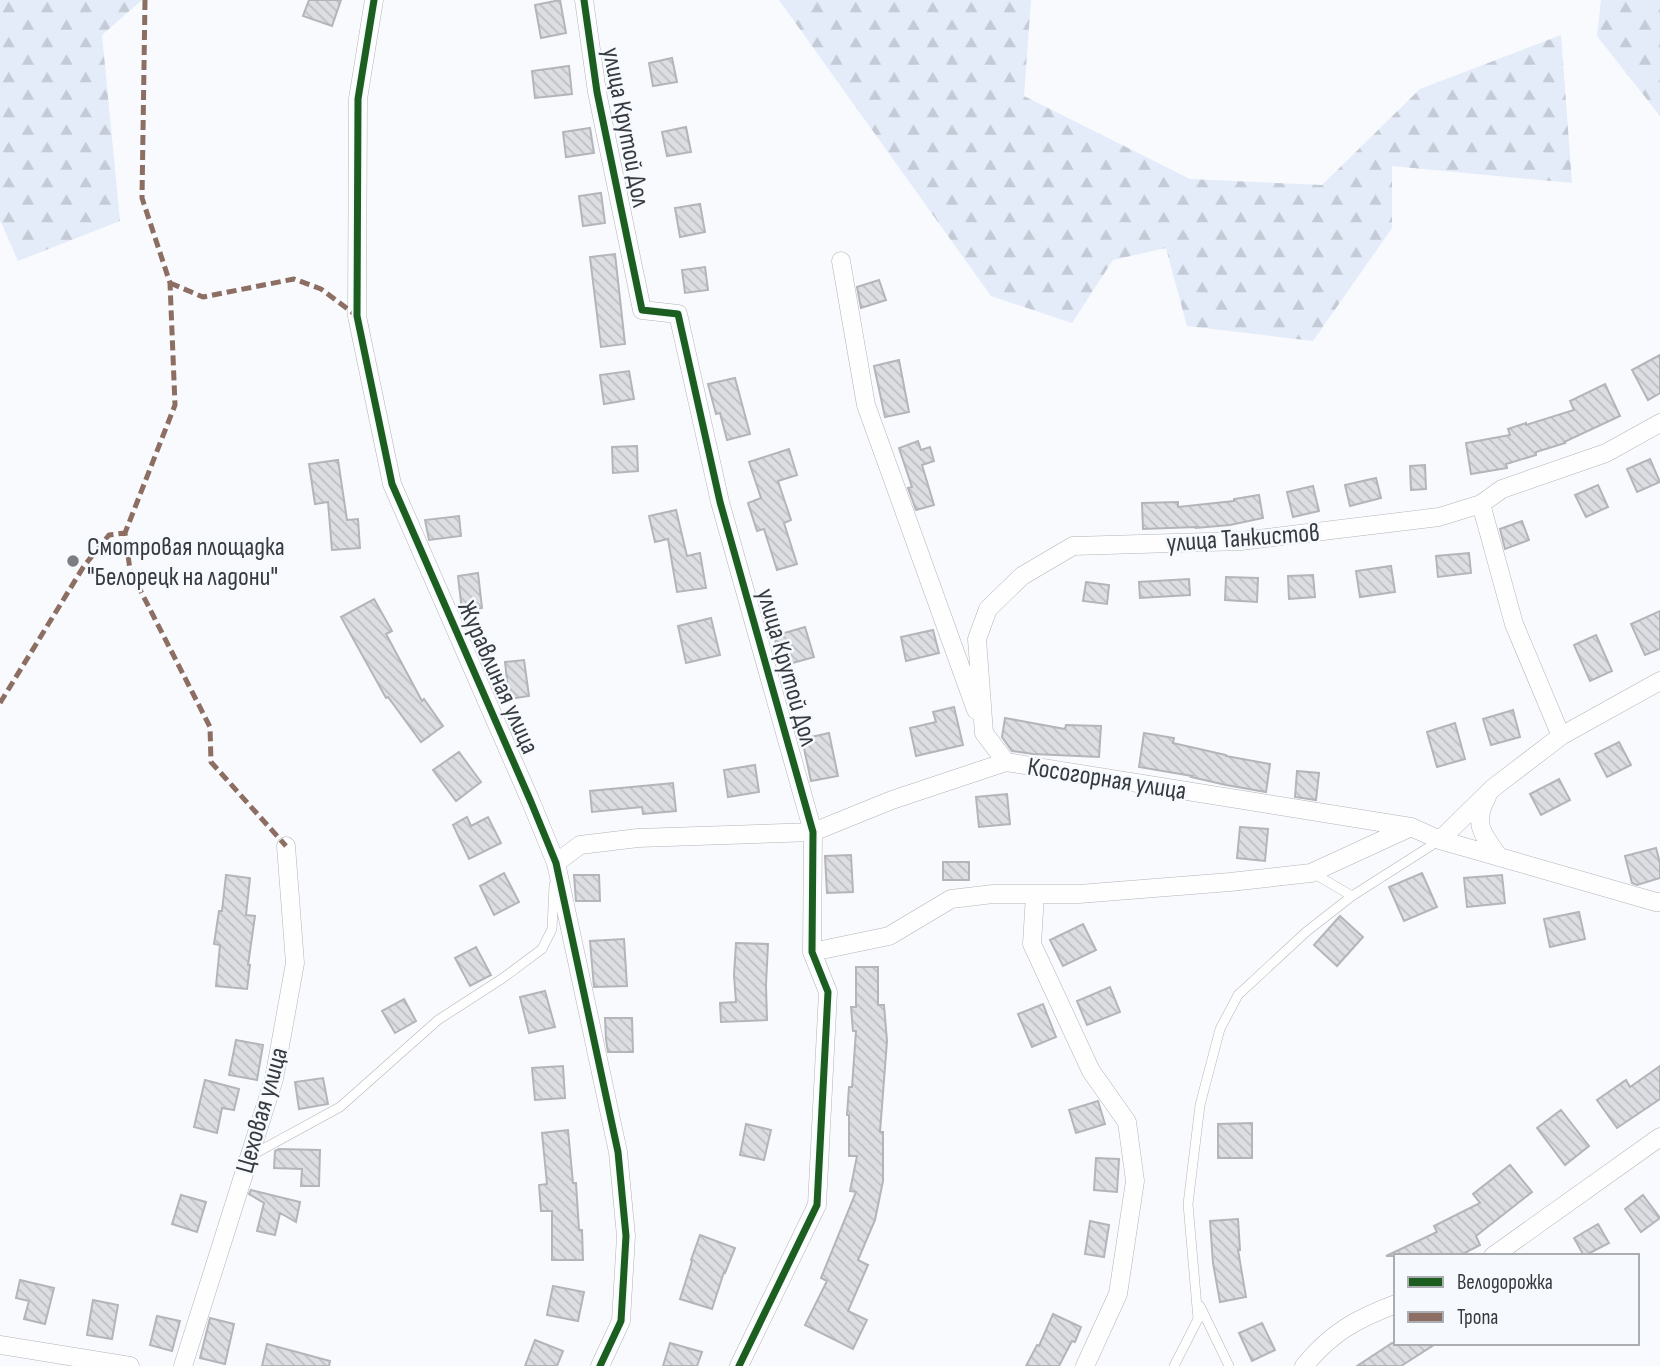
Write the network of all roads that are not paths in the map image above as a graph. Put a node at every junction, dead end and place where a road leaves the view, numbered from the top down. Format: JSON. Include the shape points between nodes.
{"nodes":[{"id":1,"x":374,"y":0,"type":"edge"},
{"id":2,"x":584,"y":0,"type":"edge"},
{"id":3,"x":841,"y":261,"type":"dead end"},
{"id":4,"x":1660,"y":423,"type":"edge"},
{"id":5,"x":1481,"y":505,"type":"junction"},
{"id":6,"x":1660,"y":681,"type":"edge"},
{"id":7,"x":984,"y":733,"type":"junction"},
{"id":8,"x":1561,"y":736,"type":"junction"},
{"id":9,"x":1006,"y":762,"type":"junction"},
{"id":10,"x":1493,"y":788,"type":"junction"},
{"id":11,"x":1411,"y":827,"type":"junction"},
{"id":12,"x":813,"y":832,"type":"junction"},
{"id":13,"x":1440,"y":840,"type":"junction"},
{"id":14,"x":286,"y":846,"type":"dead end"},
{"id":15,"x":1499,"y":857,"type":"junction"},
{"id":16,"x":556,"y":863,"type":"junction"},
{"id":17,"x":1311,"y":873,"type":"junction"},
{"id":18,"x":1035,"y":894,"type":"junction"},
{"id":19,"x":1352,"y":896,"type":"junction"},
{"id":20,"x":1660,"y":902,"type":"edge"},
{"id":21,"x":812,"y":952,"type":"junction"},
{"id":22,"x":1660,"y":1137,"type":"edge"},
{"id":23,"x":249,"y":1156,"type":"junction"},
{"id":24,"x":1496,"y":1254,"type":"edge"},
{"id":25,"x":1196,"y":1298,"type":"junction"},
{"id":26,"x":1394,"y":1305,"type":"edge"},
{"id":27,"x":0,"y":1345,"type":"edge"},
{"id":28,"x":130,"y":1366,"type":"edge"},
{"id":29,"x":183,"y":1366,"type":"edge"},
{"id":30,"x":600,"y":1366,"type":"edge"},
{"id":31,"x":739,"y":1366,"type":"edge"},
{"id":32,"x":1085,"y":1366,"type":"edge"},
{"id":33,"x":1174,"y":1366,"type":"edge"},
{"id":34,"x":1229,"y":1366,"type":"edge"},
{"id":35,"x":1304,"y":1366,"type":"edge"}],
"edges":[{"from":1,"to":16,"type":"street","name":"Журавлиная улица","via":[[358,99],[357,316],[389,471]]},
{"from":2,"to":12,"type":"street","name":"улица Крутой Дол","via":[[597,92],[642,310],[678,314],[720,502]]},
{"from":3,"to":7,"type":"street","via":[[866,405]]},
{"from":4,"to":5,"type":"street","name":"улица Танкистов","via":[[1606,453],[1502,489]]},
{"from":5,"to":7,"type":"street","name":"улица Танкистов","via":[[1439,517],[1241,541],[1073,546],[1021,576],[988,609],[977,639]]},
{"from":5,"to":8,"type":"street","via":[[1514,624]]},
{"from":6,"to":8,"type":"street"},
{"from":7,"to":9,"type":"street"},
{"from":8,"to":10,"type":"street"},
{"from":9,"to":11,"type":"street","name":"Косогорная улица"},
{"from":9,"to":12,"type":"street","name":"Косогорная улица"},
{"from":10,"to":13,"type":"street"},
{"from":10,"to":15,"type":"street","via":[[1479,822]]},
{"from":11,"to":13,"type":"street","name":"Косогорная улица"},
{"from":11,"to":17,"type":"street"},
{"from":12,"to":16,"type":"street","via":[[638,838],[580,845]]},
{"from":12,"to":21,"type":"street","name":"улица Крутой Дол"},
{"from":13,"to":15,"type":"street","name":"Косогорная улица"},
{"from":13,"to":19,"type":"lane"},
{"from":14,"to":23,"type":"street","name":"Цеховая улица","via":[[295,963],[274,1079]]},
{"from":15,"to":20,"type":"street","name":"Косогорная улица"},
{"from":16,"to":23,"type":"lane","via":[[552,929],[542,949],[438,1020],[340,1107]]},
{"from":16,"to":30,"type":"street","name":"Журавлиная улица","via":[[618,1152],[626,1236],[621,1321]]},
{"from":17,"to":18,"type":"street"},
{"from":17,"to":19,"type":"lane"},
{"from":18,"to":21,"type":"street","via":[[951,900],[889,936]]},
{"from":18,"to":32,"type":"street","via":[[1032,944],[1091,1071],[1127,1122],[1135,1181],[1118,1294]]},
{"from":19,"to":25,"type":"lane","via":[[1238,995],[1220,1029],[1200,1105],[1188,1204]]},
{"from":21,"to":31,"type":"street","name":"улица Крутой Дол","via":[[828,992],[817,1205]]},
{"from":22,"to":24,"type":"street"},
{"from":23,"to":29,"type":"street","name":"Цеховая улица"},
{"from":25,"to":33,"type":"lane","via":[[1198,1319]]},
{"from":25,"to":34,"type":"lane"},
{"from":26,"to":35,"type":"street","via":[[1339,1331]]},
{"from":27,"to":28,"type":"street"}]}
